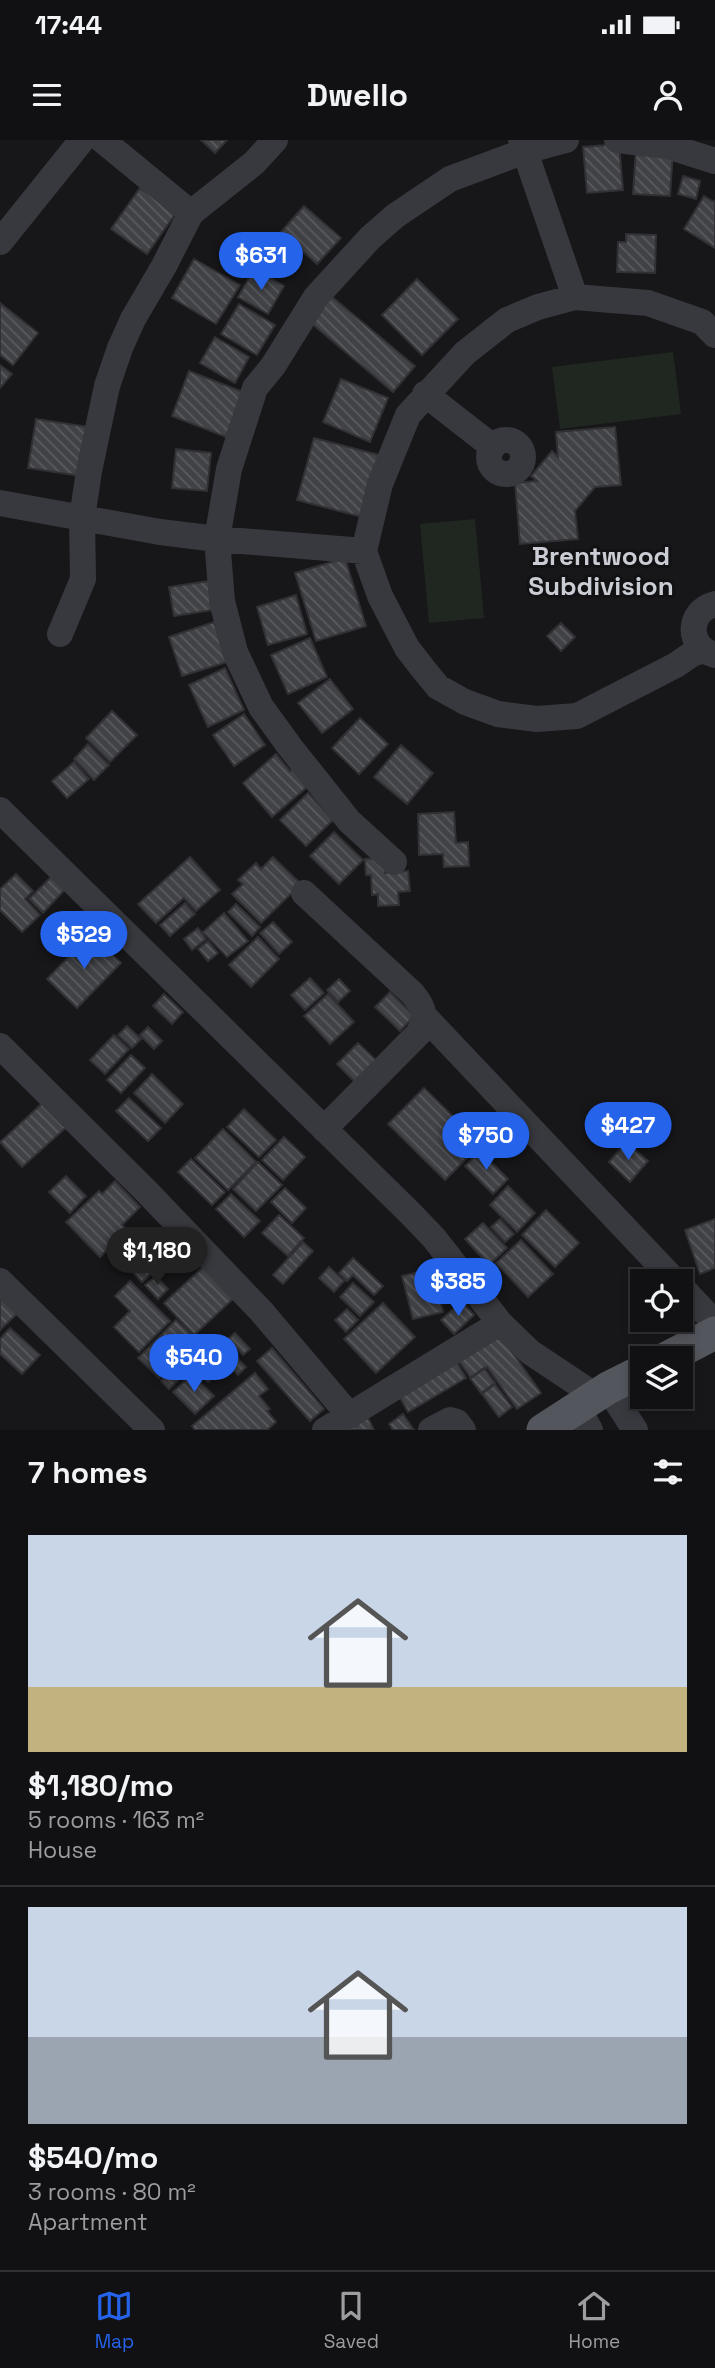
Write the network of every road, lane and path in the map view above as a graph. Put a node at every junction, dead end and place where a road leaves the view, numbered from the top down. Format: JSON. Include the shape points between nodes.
{"nodes":[{"id":1,"x":82,"y":140,"type":"edge"},
{"id":2,"x":102,"y":140,"type":"edge"},
{"id":3,"x":275,"y":140,"type":"edge"},
{"id":4,"x":566,"y":140,"type":"edge"},
{"id":5,"x":617,"y":140,"type":"edge"},
{"id":6,"x":523,"y":146,"type":"edge"},
{"id":7,"x":715,"y":161,"type":"edge"},
{"id":8,"x":191,"y":213,"type":"junction"},
{"id":9,"x":0,"y":242,"type":"edge"},
{"id":10,"x":576,"y":297,"type":"junction"},
{"id":11,"x":715,"y":335,"type":"edge"},
{"id":12,"x":425,"y":394,"type":"junction"},
{"id":13,"x":493,"y":447,"type":"dead end"},
{"id":14,"x":0,"y":503,"type":"edge"},
{"id":15,"x":82,"y":518,"type":"junction"},
{"id":16,"x":217,"y":539,"type":"junction"},
{"id":17,"x":364,"y":551,"type":"junction"},
{"id":18,"x":715,"y":604,"type":"edge"},
{"id":19,"x":60,"y":634,"type":"dead end"},
{"id":20,"x":704,"y":653,"type":"edge"},
{"id":21,"x":0,"y":810,"type":"edge"},
{"id":22,"x":394,"y":862,"type":"dead end"},
{"id":23,"x":304,"y":893,"type":"dead end"},
{"id":24,"x":425,"y":1017,"type":"junction"},
{"id":25,"x":0,"y":1046,"type":"edge"},
{"id":26,"x":324,"y":1129,"type":"junction"},
{"id":27,"x":665,"y":1269,"type":"edge"},
{"id":28,"x":0,"y":1281,"type":"edge"},
{"id":29,"x":693,"y":1300,"type":"edge"},
{"id":30,"x":500,"y":1323,"type":"junction"},
{"id":31,"x":715,"y":1323,"type":"edge"},
{"id":32,"x":715,"y":1334,"type":"edge"},
{"id":33,"x":691,"y":1346,"type":"edge"},
{"id":34,"x":630,"y":1379,"type":"edge"},
{"id":35,"x":593,"y":1405,"type":"edge"},
{"id":36,"x":350,"y":1416,"type":"junction"},
{"id":37,"x":152,"y":1430,"type":"edge"},
{"id":38,"x":325,"y":1430,"type":"edge"},
{"id":39,"x":431,"y":1430,"type":"edge"},
{"id":40,"x":463,"y":1430,"type":"edge"},
{"id":41,"x":543,"y":1430,"type":"edge"},
{"id":42,"x":635,"y":1430,"type":"edge"}],
"edges":[{"from":1,"to":9,"type":"street"},
{"from":2,"to":8,"type":"street"},
{"from":3,"to":8,"type":"street","via":[[254,163]]},
{"from":4,"to":6,"type":"street"},
{"from":5,"to":7,"type":"street","via":[[668,146]]},
{"from":6,"to":10,"type":"street"},
{"from":6,"to":16,"type":"street","via":[[450,179],[395,216],[346,261],[316,297],[255,388],[229,469]]},
{"from":8,"to":15,"type":"street","via":[[116,360],[97,427]]},
{"from":10,"to":11,"type":"street","via":[[648,303],[702,322]]},
{"from":10,"to":12,"type":"street","via":[[507,320],[482,337]]},
{"from":12,"to":13,"type":"street"},
{"from":12,"to":17,"type":"street","via":[[408,415],[395,443]]},
{"from":14,"to":15,"type":"street"},
{"from":15,"to":16,"type":"street"},
{"from":15,"to":19,"type":"street","via":[[83,579]]},
{"from":16,"to":17,"type":"street"},
{"from":16,"to":22,"type":"street","via":[[228,626],[261,707],[349,821]]},
{"from":17,"to":20,"type":"street","via":[[380,596],[424,670],[438,687],[498,714],[537,719],[577,716]]},
{"from":18,"to":20,"type":"street","via":[[705,607],[695,620],[694,637]]},
{"from":21,"to":26,"type":"street"},
{"from":23,"to":24,"type":"street","via":[[413,995]]},
{"from":24,"to":26,"type":"street","via":[[419,1033]]},
{"from":24,"to":27,"type":"street"},
{"from":25,"to":36,"type":"street","via":[[252,1301]]},
{"from":26,"to":30,"type":"street","via":[[434,1238]]},
{"from":28,"to":37,"type":"street"},
{"from":29,"to":31,"type":"street"},
{"from":30,"to":35,"type":"street"},
{"from":30,"to":36,"type":"street"},
{"from":32,"to":33,"type":"main road"},
{"from":34,"to":35,"type":"main road"},
{"from":35,"to":41,"type":"main road"},
{"from":35,"to":42,"type":"street"},
{"from":36,"to":38,"type":"street"},
{"from":39,"to":40,"type":"street","via":[[450,1420]]}]}
